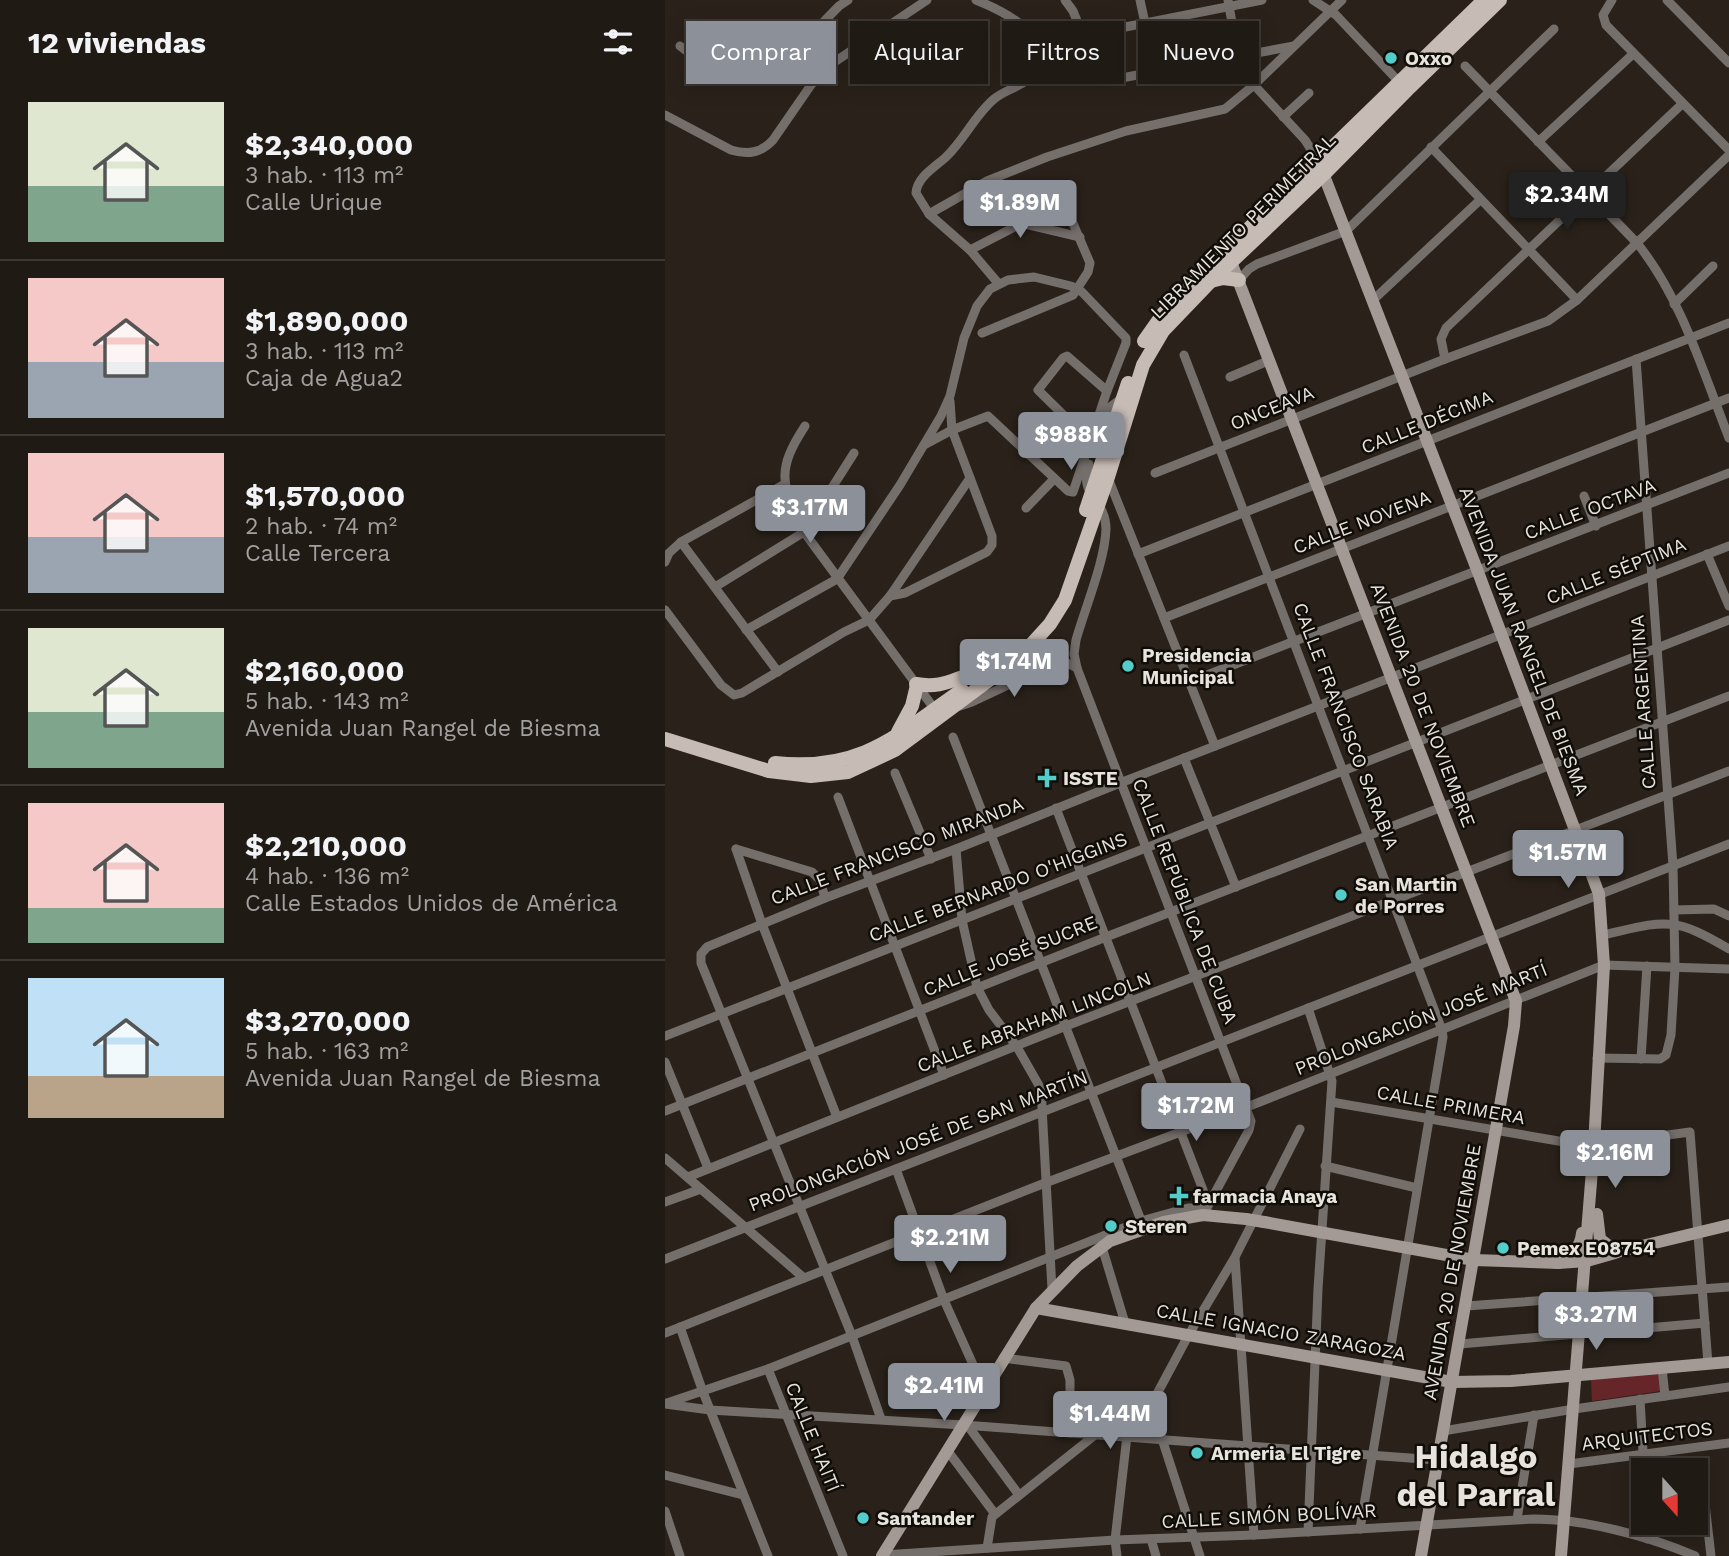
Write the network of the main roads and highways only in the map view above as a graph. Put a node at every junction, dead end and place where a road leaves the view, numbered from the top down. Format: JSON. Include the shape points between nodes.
{"nodes":[{"id":1,"x":1484,"y":0,"type":"edge"},
{"id":2,"x":1500,"y":0,"type":"edge"},
{"id":3,"x":1403,"y":86,"type":"junction"},
{"id":4,"x":1229,"y":256,"type":"junction"},
{"id":5,"x":1239,"y":280,"type":"road end"},
{"id":6,"x":1210,"y":282,"type":"junction"},
{"id":7,"x":1105,"y":471,"type":"junction"},
{"id":8,"x":1095,"y":500,"type":"junction"},
{"id":9,"x":990,"y":671,"type":"junction"},
{"id":10,"x":938,"y":713,"type":"junction"},
{"id":11,"x":665,"y":730,"type":"edge"},
{"id":12,"x":896,"y":737,"type":"junction"},
{"id":13,"x":665,"y":739,"type":"edge"}],
"edges":[{"from":1,"to":3,"type":"main road","name":"LIBRAMIENTO PERIMETRAL"},
{"from":2,"to":3,"type":"main road","name":"LIBRAMIENTO PERIMETRAL"},
{"from":3,"to":4,"type":"main road","name":"LIBRAMIENTO PERIMETRAL"},
{"from":4,"to":6,"type":"main road","name":"LIBRAMIENTO PERIMETRAL"},
{"from":4,"to":7,"type":"main road","name":"LIBRAMIENTO PERIMETRAL","via":[[1157,322],[1139,351],[1122,398]]},
{"from":5,"to":6,"type":"main road"},
{"from":6,"to":7,"type":"main road","name":"LIBRAMIENTO PERIMETRAL","via":[[1172,319],[1149,351]]},
{"from":7,"to":8,"type":"main road","name":"LIBRAMIENTO PERIMETRAL"},
{"from":8,"to":9,"type":"main road","name":"LIBRAMIENTO PERIMETRAL","via":[[1050,608],[1020,645]]},
{"from":8,"to":10,"type":"main road","name":"LIBRAMIENTO PERIMETRAL","via":[[1073,582],[1054,618],[1020,657],[955,706]]},
{"from":9,"to":10,"type":"main road","name":"LIBRAMIENTO PERIMETRAL"},
{"from":9,"to":12,"type":"main road","via":[[968,673],[939,686],[916,685],[912,706]]},
{"from":10,"to":12,"type":"main road","name":"LIBRAMIENTO PERIMETRAL"},
{"from":10,"to":13,"type":"main road","name":"LIBRAMIENTO PERIMETRAL","via":[[876,760],[829,775],[769,771]]},
{"from":11,"to":12,"type":"main road","name":"LIBRAMIENTO PERIMETRAL","via":[[770,763],[792,765],[847,760]]}]}
